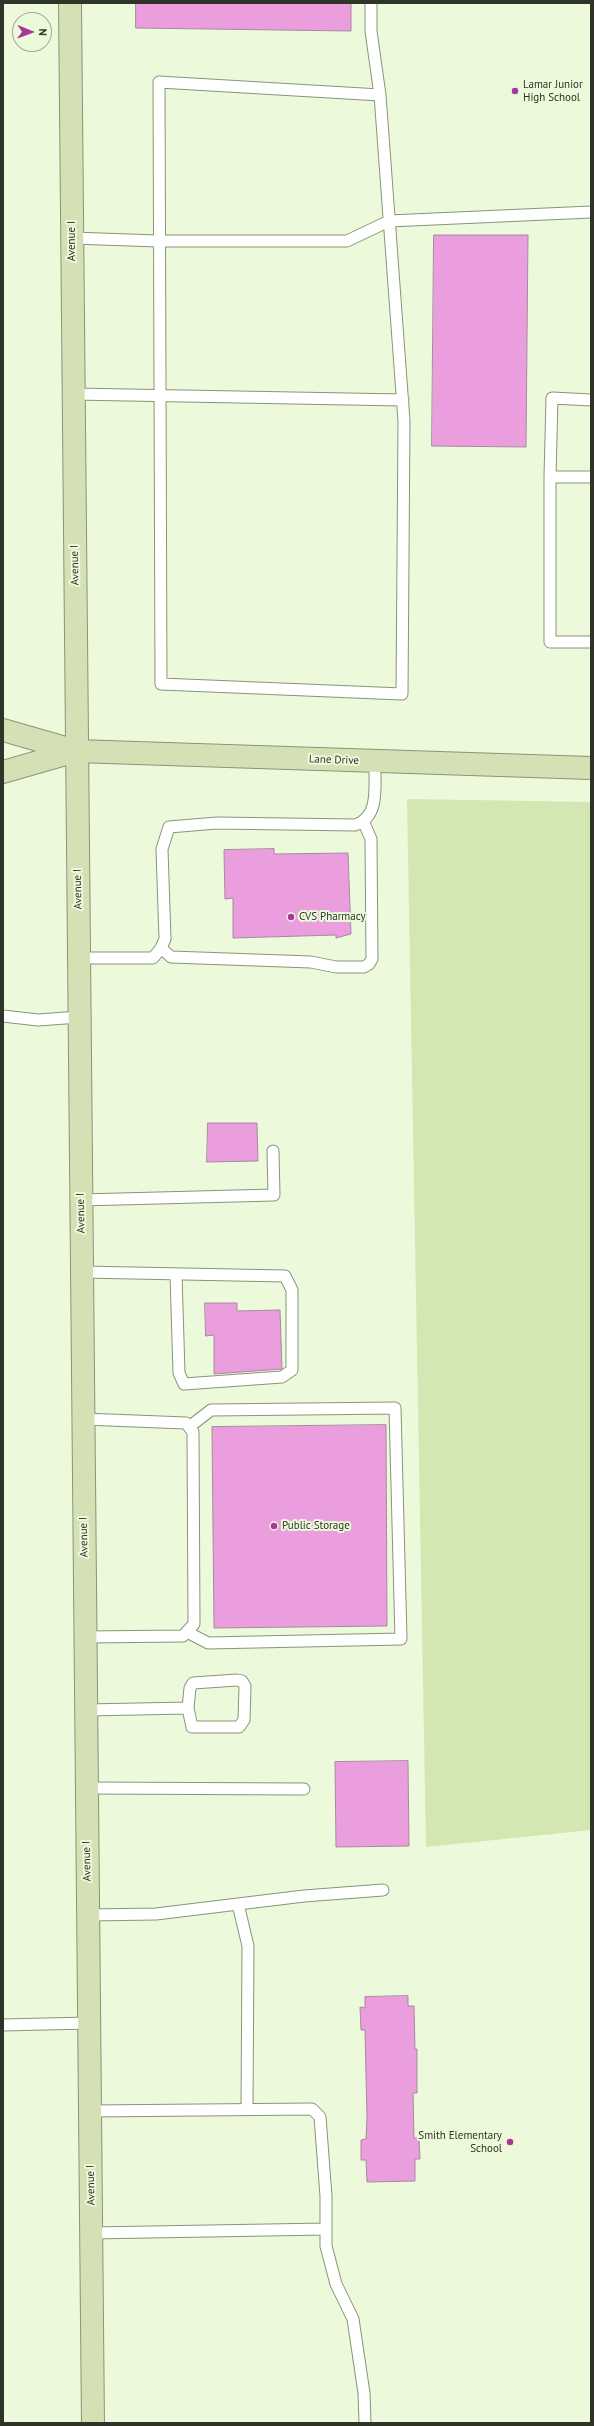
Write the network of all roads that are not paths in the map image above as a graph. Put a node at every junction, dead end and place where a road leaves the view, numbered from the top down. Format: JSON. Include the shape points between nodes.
{"nodes":[{"id":1,"x":70,"y":3,"type":"edge"},
{"id":2,"x":371,"y":3,"type":"edge"},
{"id":3,"x":380,"y":95,"type":"junction"},
{"id":4,"x":591,"y":212,"type":"edge"},
{"id":5,"x":389,"y":221,"type":"junction"},
{"id":6,"x":72,"y":238,"type":"junction"},
{"id":7,"x":158,"y":241,"type":"junction"},
{"id":8,"x":73,"y":394,"type":"junction"},
{"id":9,"x":158,"y":395,"type":"junction"},
{"id":10,"x":403,"y":400,"type":"junction"},
{"id":11,"x":591,"y":400,"type":"edge"},
{"id":12,"x":550,"y":477,"type":"junction"},
{"id":13,"x":591,"y":477,"type":"edge"},
{"id":14,"x":591,"y":642,"type":"edge"},
{"id":15,"x":3,"y":730,"type":"edge"},
{"id":16,"x":76,"y":751,"type":"junction"},
{"id":17,"x":375,"y":761,"type":"junction"},
{"id":18,"x":591,"y":768,"type":"edge"},
{"id":19,"x":3,"y":772,"type":"edge"},
{"id":20,"x":364,"y":823,"type":"junction"},
{"id":21,"x":161,"y":948,"type":"junction"},
{"id":22,"x":78,"y":958,"type":"junction"},
{"id":23,"x":3,"y":1016,"type":"edge"},
{"id":24,"x":79,"y":1017,"type":"junction"},
{"id":25,"x":273,"y":1151,"type":"dead end"},
{"id":26,"x":81,"y":1200,"type":"junction"},
{"id":27,"x":82,"y":1272,"type":"junction"},
{"id":28,"x":176,"y":1274,"type":"junction"},
{"id":29,"x":83,"y":1419,"type":"junction"},
{"id":30,"x":188,"y":1427,"type":"junction"},
{"id":31,"x":187,"y":1632,"type":"junction"},
{"id":32,"x":85,"y":1637,"type":"junction"},
{"id":33,"x":188,"y":1708,"type":"junction"},
{"id":34,"x":86,"y":1710,"type":"junction"},
{"id":35,"x":87,"y":1788,"type":"junction"},
{"id":36,"x":304,"y":1789,"type":"dead end"},
{"id":37,"x":383,"y":1890,"type":"dead end"},
{"id":38,"x":238,"y":1904,"type":"junction"},
{"id":39,"x":88,"y":1915,"type":"junction"},
{"id":40,"x":89,"y":2022,"type":"junction"},
{"id":41,"x":3,"y":2025,"type":"edge"},
{"id":42,"x":247,"y":2109,"type":"junction"},
{"id":43,"x":90,"y":2111,"type":"junction"},
{"id":44,"x":326,"y":2229,"type":"junction"},
{"id":45,"x":91,"y":2233,"type":"junction"},
{"id":46,"x":93,"y":2423,"type":"edge"},
{"id":47,"x":365,"y":2423,"type":"edge"}],
"edges":[{"from":1,"to":6,"type":"main road","name":"Avenue I"},
{"from":2,"to":3,"type":"lane","via":[[371,31]]},
{"from":3,"to":5,"type":"lane"},
{"from":3,"to":7,"type":"lane","via":[[159,82]]},
{"from":4,"to":5,"type":"lane"},
{"from":5,"to":7,"type":"lane","via":[[347,241]]},
{"from":5,"to":10,"type":"lane"},
{"from":6,"to":7,"type":"lane"},
{"from":6,"to":8,"type":"main road","name":"Avenue I"},
{"from":7,"to":9,"type":"lane"},
{"from":8,"to":9,"type":"lane"},
{"from":8,"to":16,"type":"main road","name":"Avenue I"},
{"from":9,"to":10,"type":"lane"},
{"from":9,"to":10,"type":"lane","via":[[161,684],[402,694]]},
{"from":11,"to":12,"type":"lane","via":[[552,398]]},
{"from":12,"to":13,"type":"lane"},
{"from":12,"to":14,"type":"lane","via":[[550,642]]},
{"from":15,"to":16,"type":"main road"},
{"from":16,"to":17,"type":"main road","name":"Lane Drive"},
{"from":16,"to":19,"type":"main road"},
{"from":16,"to":22,"type":"main road","name":"Avenue I"},
{"from":17,"to":18,"type":"main road","name":"Lane Drive"},
{"from":17,"to":20,"type":"lane","via":[[373,806],[370,817]]},
{"from":20,"to":21,"type":"lane","via":[[217,824],[169,827],[162,849],[165,939]]},
{"from":20,"to":21,"type":"lane","via":[[371,839],[372,958],[369,964],[364,967],[336,967],[311,962],[192,959],[171,957]]},
{"from":21,"to":22,"type":"lane","via":[[153,958]]},
{"from":22,"to":24,"type":"main road","name":"Avenue I"},
{"from":23,"to":24,"type":"lane","via":[[38,1020]]},
{"from":24,"to":26,"type":"main road","name":"Avenue I"},
{"from":25,"to":26,"type":"lane","via":[[274,1195]]},
{"from":26,"to":27,"type":"main road","name":"Avenue I"},
{"from":27,"to":28,"type":"lane"},
{"from":27,"to":29,"type":"main road","name":"Avenue I"},
{"from":28,"to":28,"type":"lane","via":[[285,1276],[292,1290],[292,1370],[282,1377],[184,1384],[179,1373]]},
{"from":29,"to":30,"type":"lane","via":[[186,1423]]},
{"from":29,"to":32,"type":"main road","name":"Avenue I"},
{"from":30,"to":31,"type":"lane","via":[[193,1432],[194,1624]]},
{"from":30,"to":31,"type":"lane","via":[[211,1410],[395,1408],[401,1639],[208,1643]]},
{"from":31,"to":32,"type":"lane","via":[[183,1636]]},
{"from":32,"to":34,"type":"main road","name":"Avenue I"},
{"from":33,"to":33,"type":"lane","via":[[193,1683],[237,1680],[242,1681],[245,1686],[244,1720],[239,1727],[192,1727]]},
{"from":33,"to":34,"type":"lane"},
{"from":34,"to":35,"type":"main road","name":"Avenue I"},
{"from":35,"to":36,"type":"lane"},
{"from":35,"to":39,"type":"main road","name":"Avenue I"},
{"from":37,"to":38,"type":"lane"},
{"from":38,"to":39,"type":"lane","via":[[156,1914]]},
{"from":38,"to":42,"type":"lane","via":[[248,1946]]},
{"from":39,"to":40,"type":"main road","name":"Avenue I"},
{"from":40,"to":41,"type":"lane"},
{"from":40,"to":43,"type":"main road","name":"Avenue I"},
{"from":42,"to":43,"type":"lane"},
{"from":42,"to":44,"type":"lane","via":[[312,2109],[320,2117]]},
{"from":43,"to":45,"type":"main road","name":"Avenue I"},
{"from":44,"to":45,"type":"lane"},
{"from":44,"to":47,"type":"lane","via":[[326,2246],[336,2284],[353,2318],[364,2393]]},
{"from":45,"to":46,"type":"main road","name":"Avenue I"}]}
